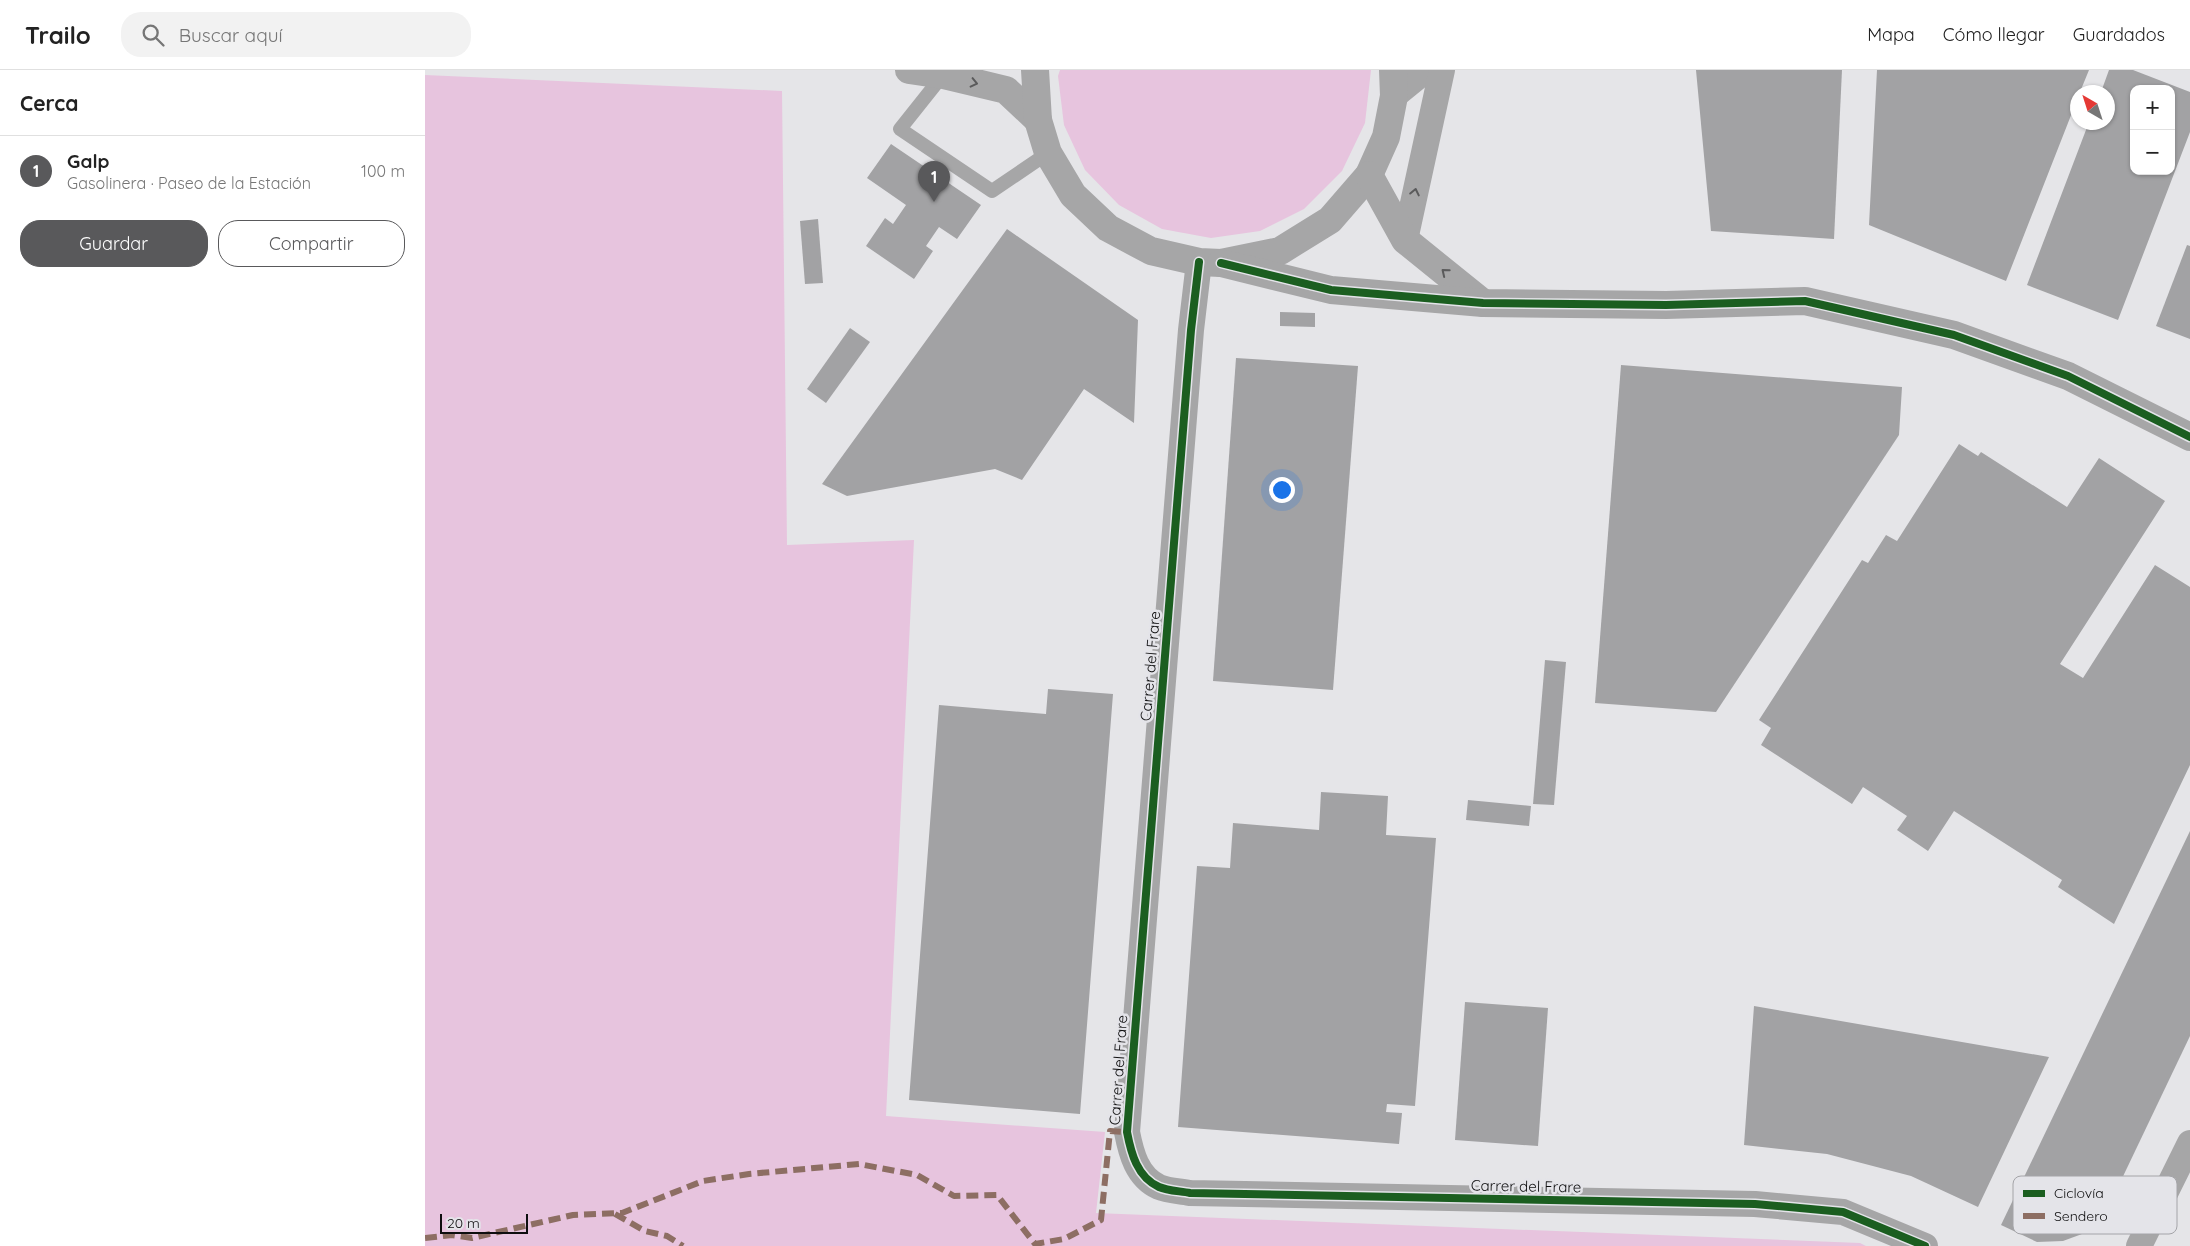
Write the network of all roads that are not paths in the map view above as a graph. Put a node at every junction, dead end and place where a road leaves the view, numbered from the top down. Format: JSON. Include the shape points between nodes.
{"nodes":[{"id":1,"x":909,"y":70,"type":"edge"},
{"id":2,"x":1035,"y":70,"type":"edge"},
{"id":3,"x":1426,"y":70,"type":"edge"},
{"id":4,"x":1442,"y":70,"type":"edge"},
{"id":5,"x":943,"y":75,"type":"junction"},
{"id":6,"x":1394,"y":83,"type":"edge"},
{"id":7,"x":1038,"y":120,"type":"junction"},
{"id":8,"x":1048,"y":153,"type":"junction"},
{"id":9,"x":1369,"y":175,"type":"junction"},
{"id":10,"x":1405,"y":240,"type":"junction"},
{"id":11,"x":1210,"y":262,"type":"junction"},
{"id":12,"x":1483,"y":302,"type":"junction"},
{"id":13,"x":2190,"y":437,"type":"edge"},
{"id":14,"x":2190,"y":1143,"type":"edge"},
{"id":15,"x":2174,"y":1176,"type":"edge"},
{"id":16,"x":2145,"y":1234,"type":"edge"},
{"id":17,"x":1925,"y":1246,"type":"edge"},
{"id":18,"x":2139,"y":1246,"type":"edge"}],
"edges":[{"from":1,"to":5,"type":"street"},
{"from":2,"to":7,"type":"street"},
{"from":3,"to":6,"type":"street"},
{"from":10,"to":4,"type":"street","one_way":true},
{"from":5,"to":7,"type":"street","one_way":true,"via":[[1006,90]]},
{"from":5,"to":8,"type":"lane","via":[[900,129],[992,191]]},
{"from":6,"to":9,"type":"street","via":[[1386,137]]},
{"from":7,"to":8,"type":"street"},
{"from":8,"to":11,"type":"street","via":[[1073,195],[1108,228],[1151,252]]},
{"from":9,"to":10,"type":"street"},
{"from":9,"to":11,"type":"street","via":[[1331,220],[1279,251]]},
{"from":12,"to":10,"type":"street","one_way":true},
{"from":11,"to":12,"type":"street","via":[[1331,290]]},
{"from":11,"to":17,"type":"street","name":"Carrer del Frare","via":[[1191,330],[1127,1132],[1133,1158],[1143,1174],[1159,1187],[1190,1193],[1755,1204],[1843,1212]]},
{"from":12,"to":13,"type":"street","via":[[1666,305],[1805,301],[1954,335],[2068,376]]},
{"from":14,"to":15,"type":"street"},
{"from":16,"to":18,"type":"street"}]}
